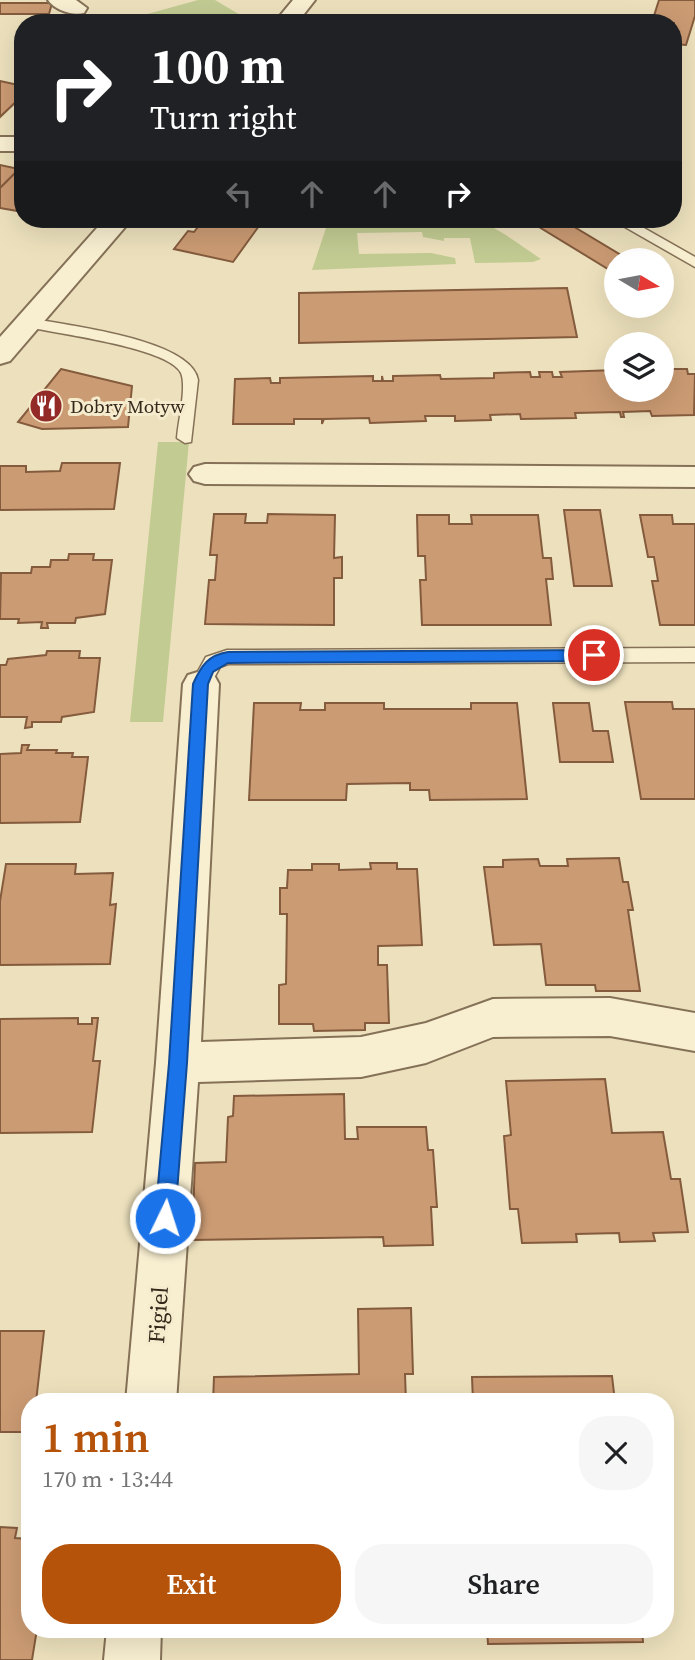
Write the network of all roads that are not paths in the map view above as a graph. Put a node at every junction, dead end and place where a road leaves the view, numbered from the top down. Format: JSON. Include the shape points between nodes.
{"nodes":[{"id":1,"x":304,"y":0,"type":"edge"},
{"id":2,"x":292,"y":14,"type":"edge"},
{"id":3,"x":111,"y":228,"type":"edge"},
{"id":4,"x":634,"y":228,"type":"edge"},
{"id":5,"x":695,"y":263,"type":"edge"},
{"id":6,"x":28,"y":323,"type":"junction"},
{"id":7,"x":0,"y":355,"type":"edge"},
{"id":8,"x":186,"y":438,"type":"dead end"},
{"id":9,"x":205,"y":474,"type":"dead end"},
{"id":10,"x":695,"y":477,"type":"edge"},
{"id":11,"x":695,"y":655,"type":"edge"},
{"id":12,"x":201,"y":684,"type":"joint"},
{"id":13,"x":695,"y":1032,"type":"edge"},
{"id":14,"x":178,"y":1063,"type":"junction"},
{"id":15,"x":152,"y":1393,"type":"edge"},
{"id":16,"x":133,"y":1638,"type":"edge"},
{"id":17,"x":132,"y":1660,"type":"edge"}],
"edges":[{"from":1,"to":2,"type":"street"},
{"from":3,"to":6,"type":"street"},
{"from":4,"to":5,"type":"lane"},
{"from":6,"to":7,"type":"street"},
{"from":6,"to":8,"type":"lane","via":[[149,348],[184,364],[189,374]]},
{"from":9,"to":10,"type":"street"},
{"from":11,"to":12,"type":"lane","via":[[228,657],[213,662]]},
{"from":12,"to":14,"type":"street","name":"Figiel"},
{"from":13,"to":14,"type":"street","via":[[610,1017],[493,1018],[426,1043],[361,1057]]},
{"from":14,"to":15,"type":"street","name":"Figiel"},
{"from":16,"to":17,"type":"street"}]}
